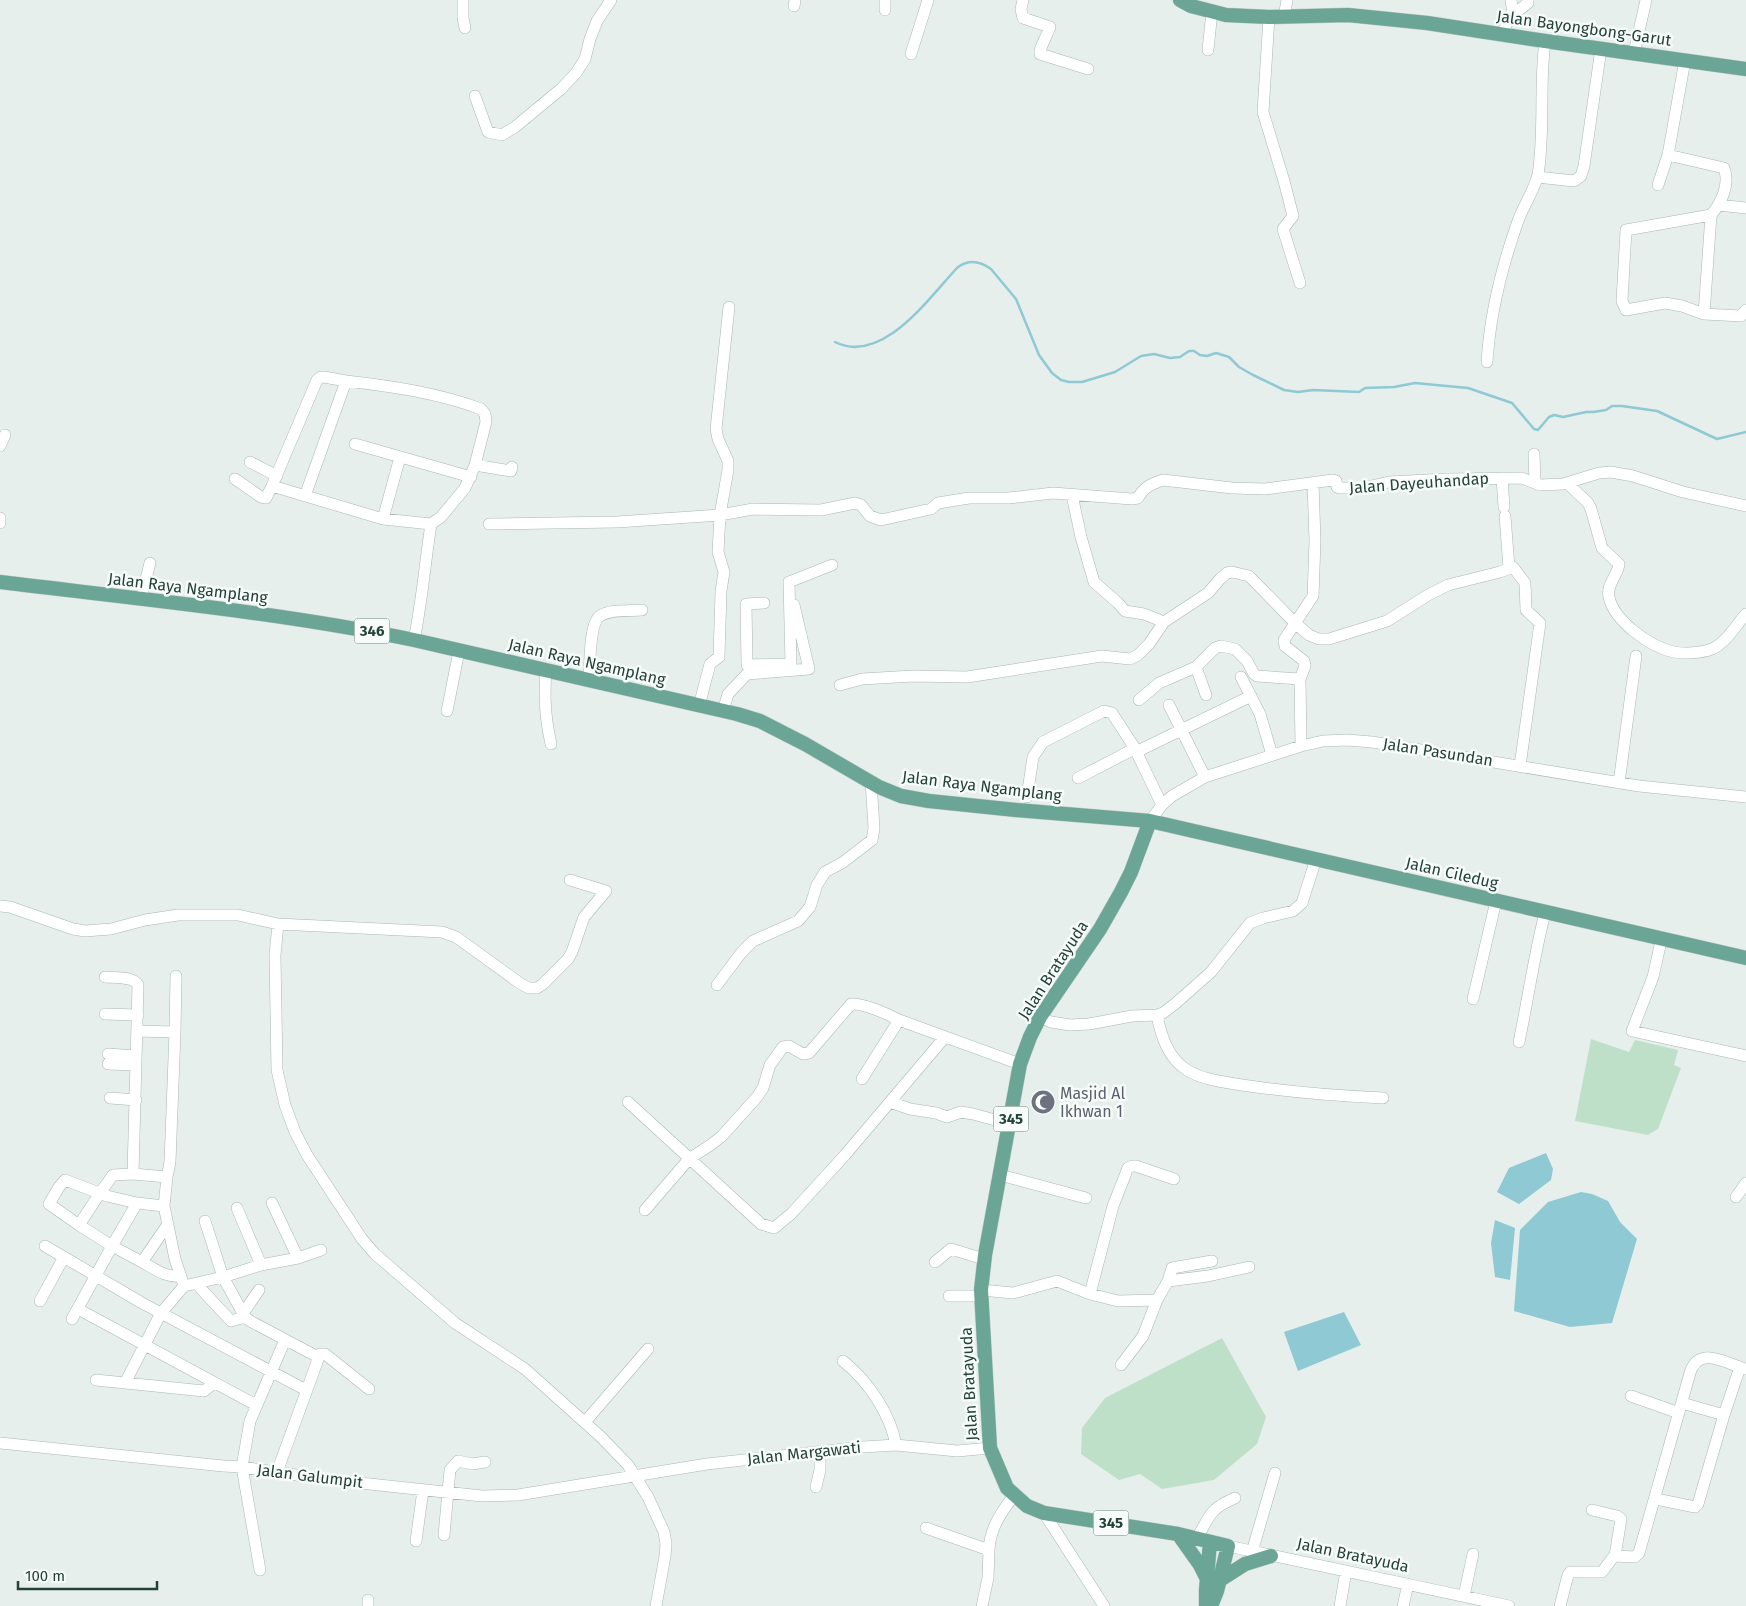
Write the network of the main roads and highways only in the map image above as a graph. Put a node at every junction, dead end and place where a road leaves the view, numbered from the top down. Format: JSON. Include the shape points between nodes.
{"nodes":[{"id":1,"x":1189,"y":2,"type":"edge"},
{"id":2,"x":1746,"y":68,"type":"edge"},
{"id":3,"x":0,"y":582,"type":"edge"},
{"id":4,"x":1150,"y":821,"type":"junction"},
{"id":5,"x":1746,"y":958,"type":"edge"},
{"id":6,"x":1178,"y":1534,"type":"junction"},
{"id":7,"x":1203,"y":1540,"type":"junction"},
{"id":8,"x":1271,"y":1556,"type":"road end"},
{"id":9,"x":1213,"y":1580,"type":"junction"},
{"id":10,"x":1206,"y":1606,"type":"edge"},
{"id":11,"x":1211,"y":1606,"type":"edge"}],
"edges":[{"from":1,"to":2,"type":"main road","name":"Jalan Bayongbong-Garut","via":[[1226,14],[1269,18],[1348,15],[1427,23]]},
{"from":3,"to":4,"type":"main road","name":"Jalan Raya Ngamplang","number":"346","via":[[284,618],[414,640],[737,714],[805,744],[890,792],[929,801]]},
{"from":4,"to":5,"type":"main road","name":"Jalan Ciledug"},
{"from":4,"to":6,"type":"main road","name":"Jalan Bratayuda","number":"345","via":[[1121,892],[1040,1017],[1020,1064],[984,1259],[981,1293],[990,1448],[1003,1480],[1014,1495],[1027,1506],[1044,1513]]},
{"from":6,"to":7,"type":"main road","name":"Jalan Bratayuda","number":"345"},
{"from":6,"to":9,"type":"main road"},
{"from":7,"to":9,"type":"main road"},
{"from":7,"to":9,"type":"main road","name":"Jalan Bratayuda","number":"345","via":[[1228,1546]]},
{"from":8,"to":9,"type":"main road","via":[[1245,1564]]},
{"from":9,"to":10,"type":"main road"},
{"from":9,"to":11,"type":"main road"}]}
